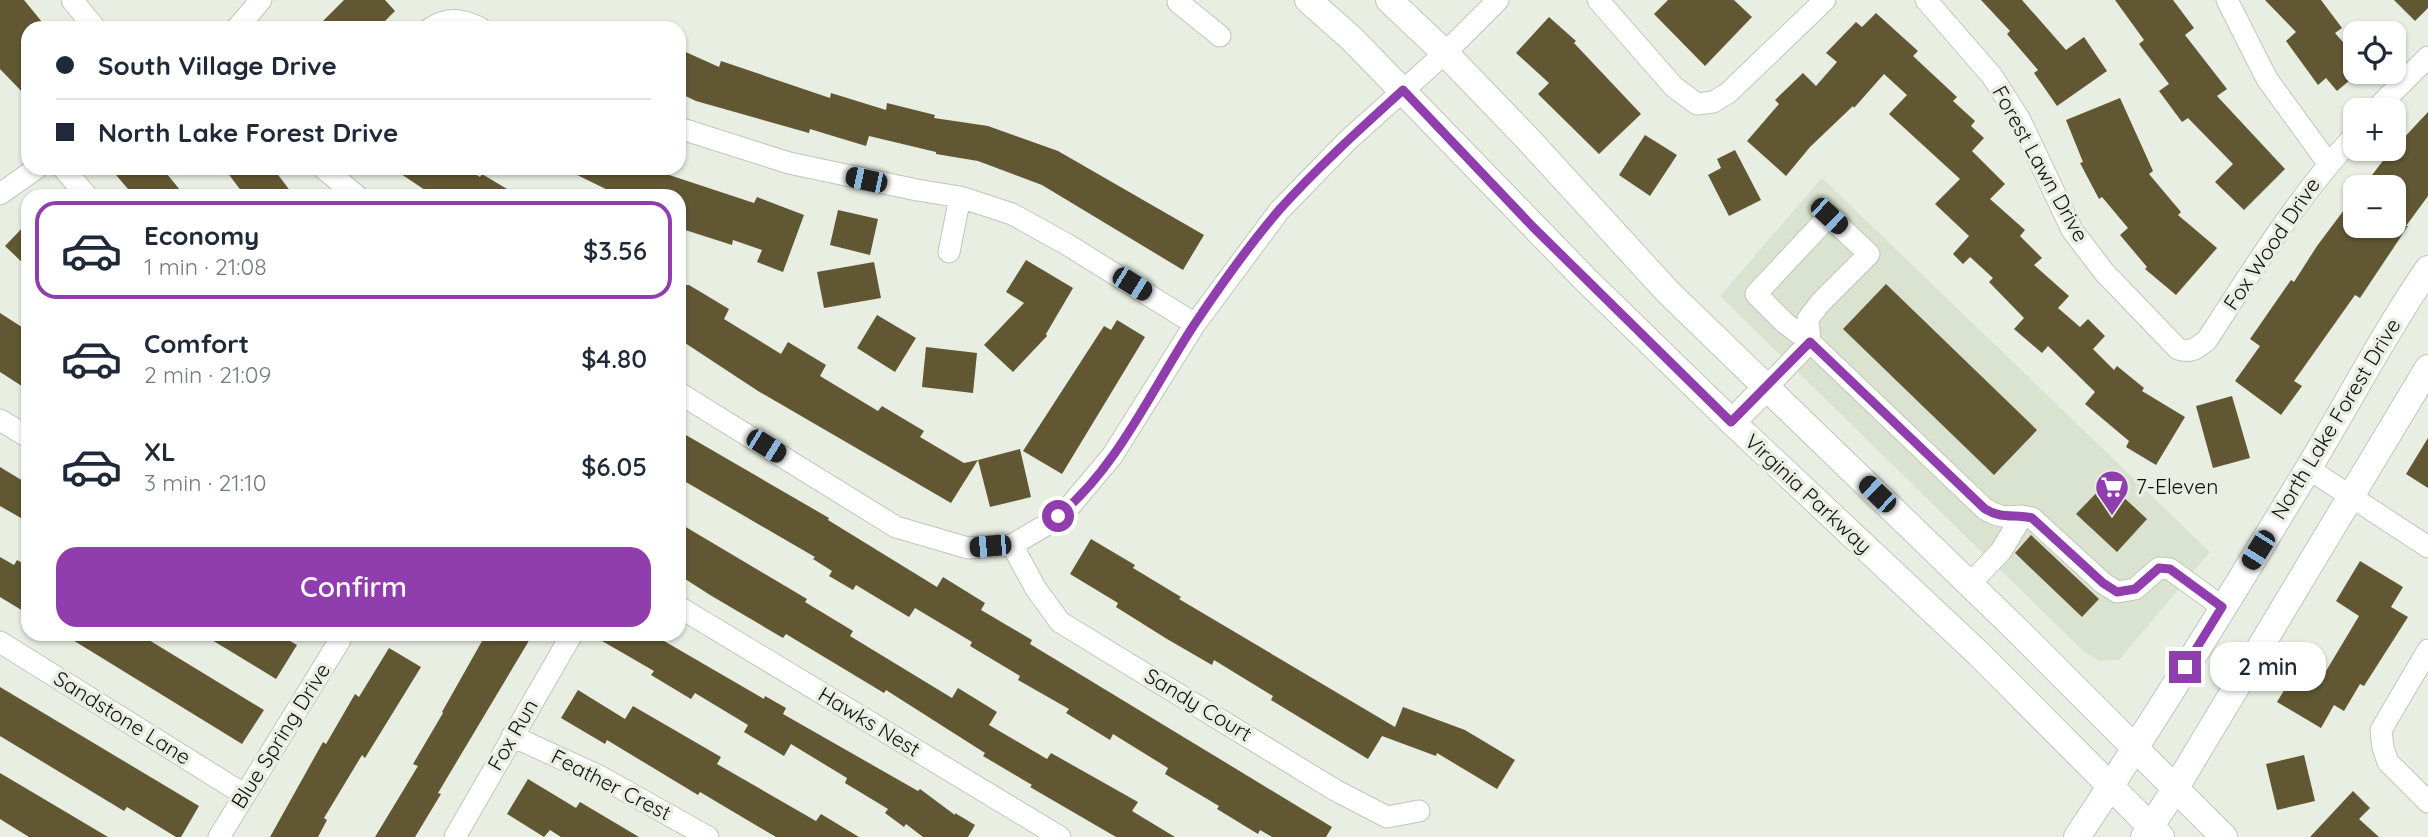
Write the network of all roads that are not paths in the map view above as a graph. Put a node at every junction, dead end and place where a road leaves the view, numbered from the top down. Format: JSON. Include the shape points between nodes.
{"nodes":[{"id":1,"x":72,"y":0,"type":"edge"},
{"id":2,"x":261,"y":0,"type":"edge"},
{"id":3,"x":1308,"y":0,"type":"edge"},
{"id":4,"x":1390,"y":0,"type":"edge"},
{"id":5,"x":1498,"y":0,"type":"edge"},
{"id":6,"x":1598,"y":0,"type":"edge"},
{"id":7,"x":1825,"y":0,"type":"edge"},
{"id":8,"x":1926,"y":0,"type":"edge"},
{"id":9,"x":2227,"y":0,"type":"edge"},
{"id":10,"x":1178,"y":1,"type":"edge"},
{"id":11,"x":89,"y":21,"type":"edge"},
{"id":12,"x":243,"y":21,"type":"edge"},
{"id":13,"x":1220,"y":36,"type":"dead end"},
{"id":14,"x":1445,"y":53,"type":"junction"},
{"id":15,"x":2428,"y":57,"type":"edge"},
{"id":16,"x":1403,"y":90,"type":"junction"},
{"id":17,"x":2387,"y":98,"type":"edge"},
{"id":18,"x":686,"y":130,"type":"edge"},
{"id":19,"x":2343,"y":147,"type":"edge"},
{"id":20,"x":2328,"y":163,"type":"junction"},
{"id":21,"x":27,"y":175,"type":"edge"},
{"id":22,"x":69,"y":175,"type":"edge"},
{"id":23,"x":331,"y":175,"type":"edge"},
{"id":24,"x":81,"y":189,"type":"edge"},
{"id":25,"x":348,"y":189,"type":"edge"},
{"id":26,"x":0,"y":194,"type":"edge"},
{"id":27,"x":960,"y":197,"type":"junction"},
{"id":28,"x":949,"y":252,"type":"dead end"},
{"id":29,"x":2428,"y":269,"type":"edge"},
{"id":30,"x":1195,"y":324,"type":"junction"},
{"id":31,"x":1810,"y":342,"type":"junction"},
{"id":32,"x":2189,"y":352,"type":"joint"},
{"id":33,"x":2428,"y":368,"type":"edge"},
{"id":34,"x":1767,"y":387,"type":"junction"},
{"id":35,"x":686,"y":397,"type":"edge"},
{"id":36,"x":0,"y":420,"type":"edge"},
{"id":37,"x":1731,"y":422,"type":"junction"},
{"id":38,"x":21,"y":433,"type":"edge"},
{"id":39,"x":2309,"y":469,"type":"junction"},
{"id":40,"x":2351,"y":498,"type":"junction"},
{"id":41,"x":2022,"y":516,"type":"junction"},
{"id":42,"x":1012,"y":544,"type":"junction"},
{"id":43,"x":2428,"y":547,"type":"edge"},
{"id":44,"x":1970,"y":584,"type":"junction"},
{"id":45,"x":2222,"y":607,"type":"junction"},
{"id":46,"x":686,"y":611,"type":"edge"},
{"id":47,"x":339,"y":641,"type":"edge"},
{"id":48,"x":568,"y":641,"type":"edge"},
{"id":49,"x":0,"y":642,"type":"edge"},
{"id":50,"x":2428,"y":650,"type":"edge"},
{"id":51,"x":512,"y":736,"type":"junction"},
{"id":52,"x":2134,"y":748,"type":"junction"},
{"id":53,"x":2110,"y":785,"type":"junction"},
{"id":54,"x":2175,"y":789,"type":"junction"},
{"id":55,"x":244,"y":794,"type":"junction"},
{"id":56,"x":2428,"y":802,"type":"edge"},
{"id":57,"x":1419,"y":811,"type":"dead end"},
{"id":58,"x":2152,"y":833,"type":"edge"},
{"id":59,"x":219,"y":837,"type":"edge"},
{"id":60,"x":455,"y":837,"type":"edge"},
{"id":61,"x":708,"y":837,"type":"edge"},
{"id":62,"x":1060,"y":837,"type":"edge"},
{"id":63,"x":2077,"y":837,"type":"edge"},
{"id":64,"x":2224,"y":837,"type":"edge"}],
"edges":[{"from":1,"to":11,"type":"street"},
{"from":2,"to":12,"type":"street"},
{"from":3,"to":16,"type":"main road","name":"Virginia Parkway"},
{"from":4,"to":14,"type":"main road"},
{"from":5,"to":14,"type":"street"},
{"from":6,"to":7,"type":"street","via":[[1674,87],[1697,104],[1728,93]]},
{"from":8,"to":32,"type":"street","name":"Forest Lawn Drive","via":[[1965,43],[2020,120],[2071,230],[2168,341]]},
{"from":9,"to":20,"type":"street","via":[[2267,79]]},
{"from":10,"to":13,"type":"street"},
{"from":14,"to":16,"type":"street"},
{"from":14,"to":34,"type":"main road","via":[[1668,292]]},
{"from":15,"to":17,"type":"street"},
{"from":16,"to":30,"type":"street","via":[[1279,211]]},
{"from":16,"to":37,"type":"main road","name":"Virginia Parkway","via":[[1542,236]]},
{"from":18,"to":27,"type":"street","via":[[789,163]]},
{"from":19,"to":20,"type":"street","name":"Fox Wood Drive"},
{"from":20,"to":32,"type":"street","name":"Fox Wood Drive","via":[[2207,340]]},
{"from":21,"to":26,"type":"street"},
{"from":22,"to":24,"type":"street"},
{"from":23,"to":25,"type":"street"},
{"from":27,"to":28,"type":"street"},
{"from":27,"to":30,"type":"street","via":[[1012,214]]},
{"from":29,"to":39,"type":"main road","name":"North Lake Forest Drive"},
{"from":30,"to":42,"type":"street","via":[[1112,456],[1070,506]]},
{"from":31,"to":31,"type":"street","via":[[1756,293],[1829,216],[1869,254],[1808,319]]},
{"from":31,"to":34,"type":"street"},
{"from":31,"to":41,"type":"street","via":[[1985,509],[2009,518]]},
{"from":33,"to":40,"type":"main road"},
{"from":34,"to":37,"type":"main road"},
{"from":34,"to":44,"type":"main road"},
{"from":35,"to":42,"type":"street","via":[[897,527],[968,548]]},
{"from":36,"to":38,"type":"street"},
{"from":37,"to":53,"type":"main road","name":"Virginia Parkway","via":[[1979,654]]},
{"from":39,"to":40,"type":"street"},
{"from":39,"to":45,"type":"main road","name":"North Lake Forest Drive"},
{"from":40,"to":43,"type":"street"},
{"from":40,"to":54,"type":"main road"},
{"from":41,"to":44,"type":"street","via":[[2001,551]]},
{"from":41,"to":45,"type":"street","via":[[2032,518],[2117,592],[2135,589],[2159,568],[2170,569]]},
{"from":42,"to":57,"type":"street","name":"Sandy Court","via":[[1060,622],[1335,790],[1387,817]]},
{"from":44,"to":52,"type":"main road"},
{"from":45,"to":52,"type":"main road","name":"North Lake Forest Drive"},
{"from":46,"to":62,"type":"street","name":"Hawks Nest"},
{"from":47,"to":55,"type":"street","name":"Blue Spring Drive"},
{"from":48,"to":51,"type":"street","name":"Fox Run"},
{"from":49,"to":55,"type":"street","name":"Sandstone Lane"},
{"from":50,"to":56,"type":"street","via":[[2381,730],[2388,762]]},
{"from":51,"to":60,"type":"street","name":"Fox Run"},
{"from":51,"to":61,"type":"street","name":"Feather Crest","via":[[599,776]]},
{"from":52,"to":53,"type":"main road","name":"North Lake Forest Drive"},
{"from":52,"to":54,"type":"main road"},
{"from":53,"to":58,"type":"main road","name":"Virginia Parkway"},
{"from":53,"to":63,"type":"main road","name":"North Lake Forest Drive"},
{"from":54,"to":58,"type":"main road"},
{"from":54,"to":64,"type":"main road"},
{"from":55,"to":59,"type":"street","name":"Blue Spring Drive"}]}
